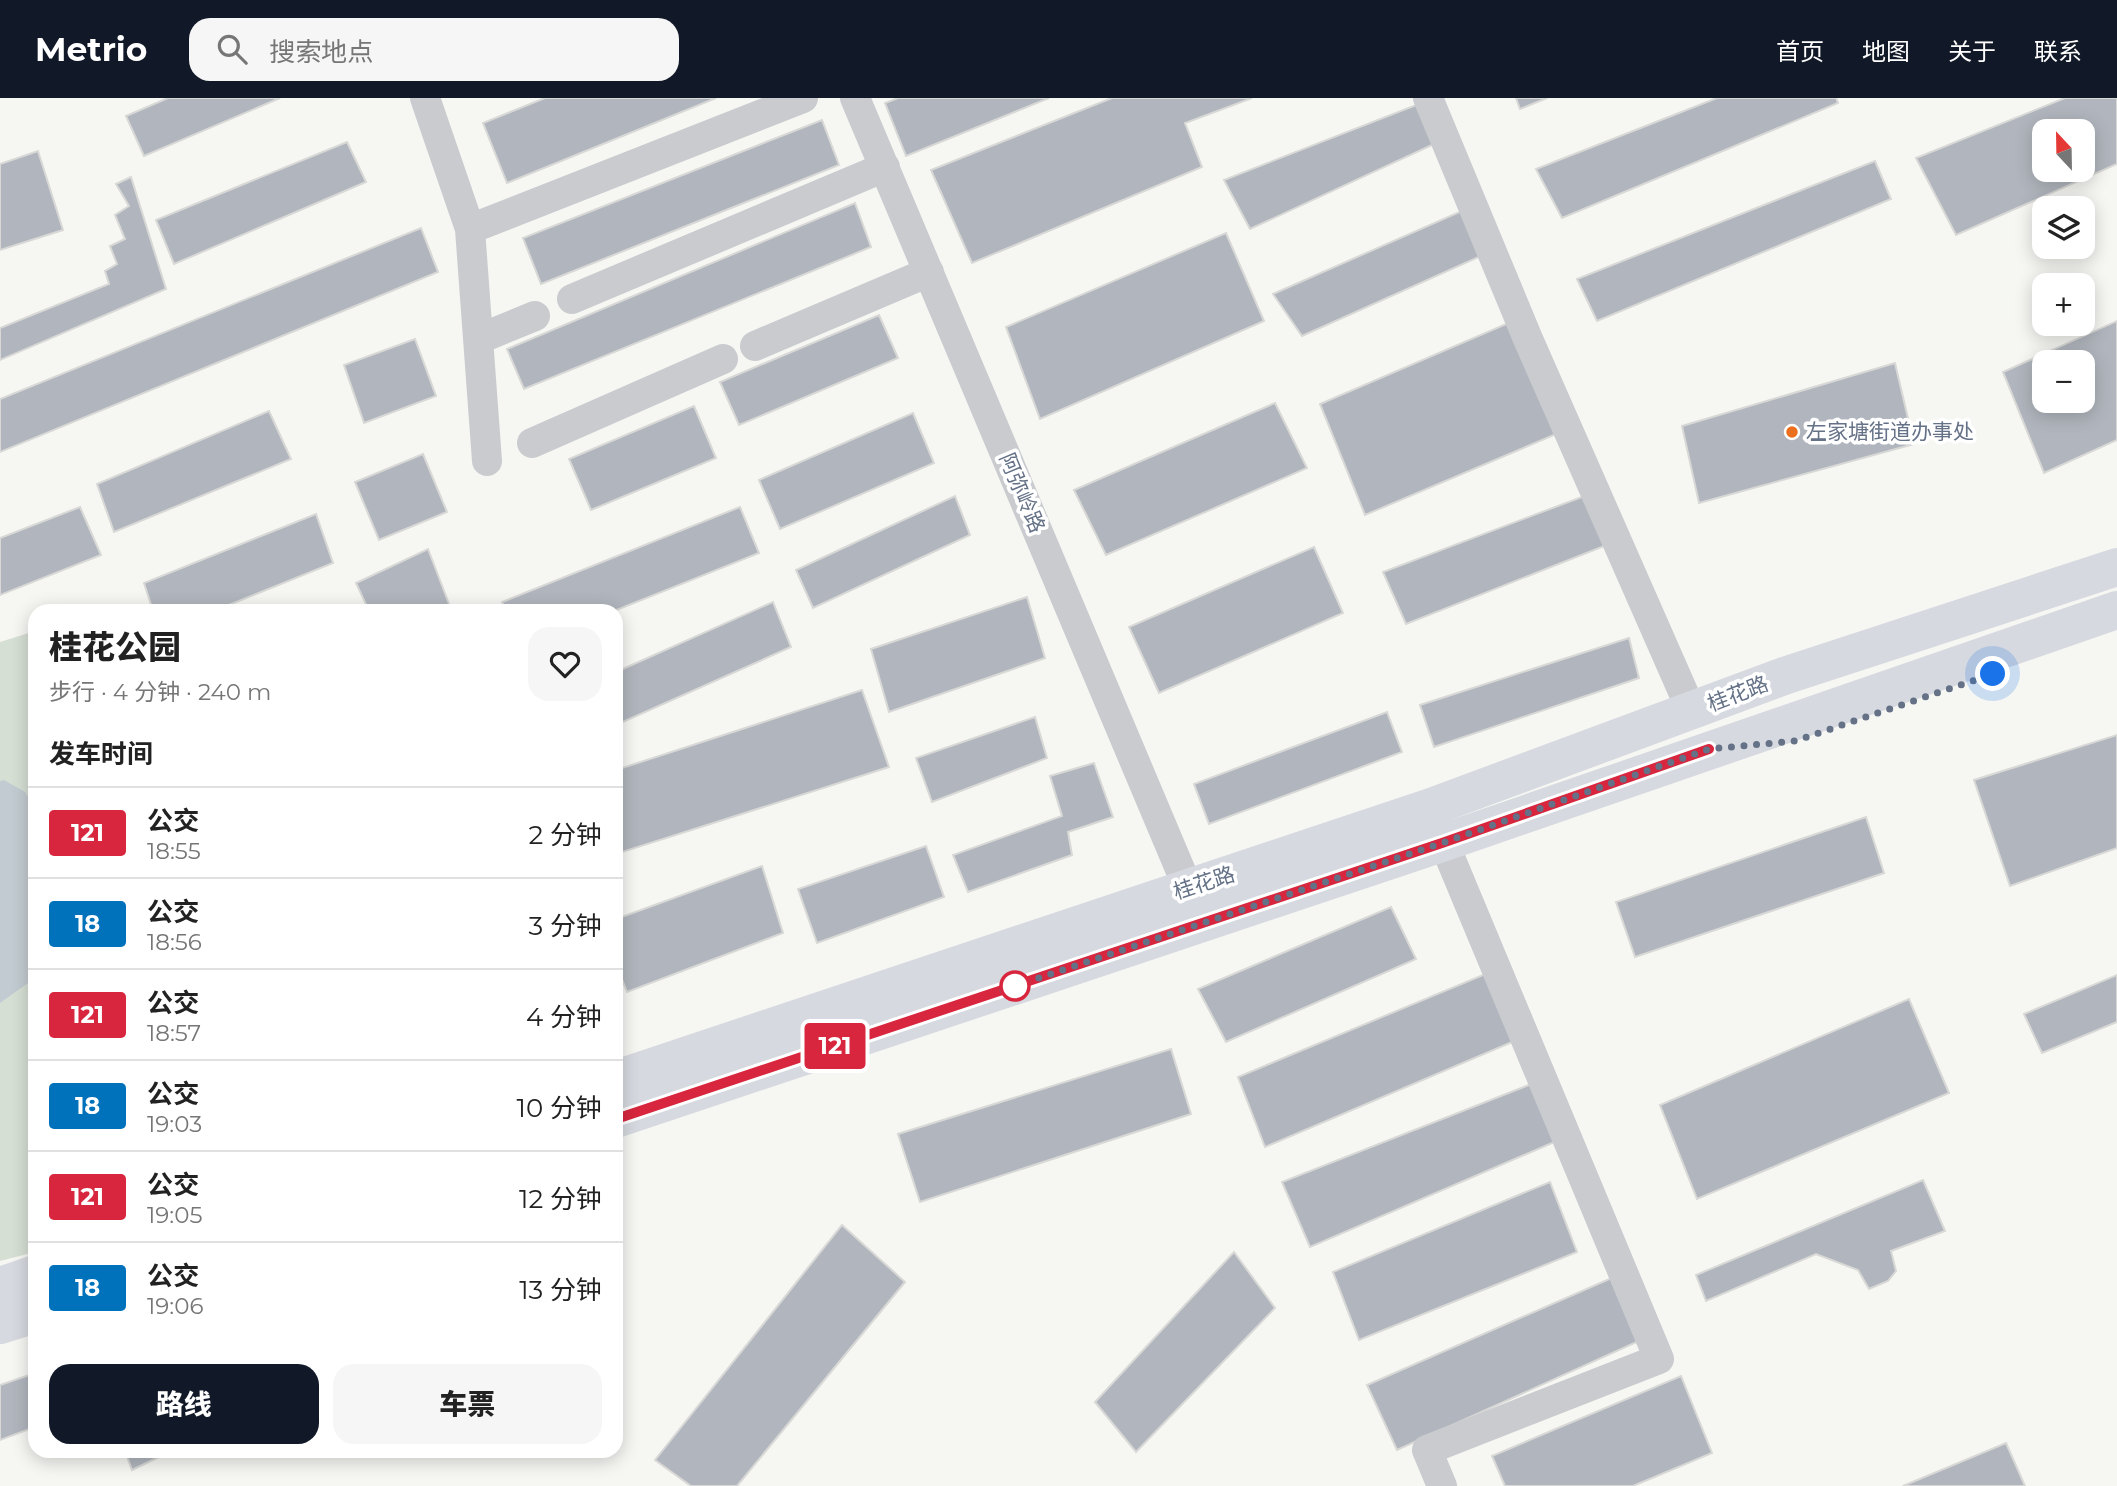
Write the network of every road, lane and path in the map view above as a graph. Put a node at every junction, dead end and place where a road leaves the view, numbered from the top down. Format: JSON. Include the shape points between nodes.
{"nodes":[{"id":1,"x":425,"y":98,"type":"edge"},
{"id":2,"x":803,"y":98,"type":"edge"},
{"id":3,"x":855,"y":98,"type":"edge"},
{"id":4,"x":1428,"y":98,"type":"edge"},
{"id":5,"x":885,"y":167,"type":"junction"},
{"id":6,"x":470,"y":229,"type":"junction"},
{"id":7,"x":929,"y":272,"type":"junction"},
{"id":8,"x":572,"y":299,"type":"dead end"},
{"id":9,"x":535,"y":316,"type":"dead end"},
{"id":10,"x":479,"y":339,"type":"junction"},
{"id":11,"x":755,"y":346,"type":"dead end"},
{"id":12,"x":723,"y":359,"type":"dead end"},
{"id":13,"x":532,"y":443,"type":"dead end"},
{"id":14,"x":486,"y":461,"type":"dead end"},
{"id":15,"x":2117,"y":546,"type":"edge"},
{"id":16,"x":2117,"y":567,"type":"edge"},
{"id":17,"x":2117,"y":610,"type":"edge"},
{"id":18,"x":2117,"y":632,"type":"edge"},
{"id":19,"x":1692,"y":712,"type":"junction"},
{"id":20,"x":1709,"y":749,"type":"junction"},
{"id":21,"x":1431,"y":807,"type":"junction"},
{"id":22,"x":1442,"y":843,"type":"junction"},
{"id":23,"x":1188,"y":888,"type":"junction"},
{"id":24,"x":623,"y":1077,"type":"edge"},
{"id":25,"x":623,"y":1117,"type":"edge"},
{"id":26,"x":28,"y":1276,"type":"edge"},
{"id":27,"x":0,"y":1286,"type":"edge"},
{"id":28,"x":28,"y":1316,"type":"edge"},
{"id":29,"x":0,"y":1325,"type":"edge"},
{"id":30,"x":1443,"y":1486,"type":"edge"}],
"edges":[{"from":1,"to":6,"type":"street"},
{"from":2,"to":6,"type":"street"},
{"from":3,"to":5,"type":"street","name":"阿弥岭路"},
{"from":4,"to":19,"type":"street"},
{"from":5,"to":7,"type":"street","name":"阿弥岭路"},
{"from":5,"to":8,"type":"street"},
{"from":6,"to":10,"type":"street"},
{"from":7,"to":11,"type":"street"},
{"from":7,"to":23,"type":"street","name":"阿弥岭路"},
{"from":9,"to":10,"type":"street"},
{"from":10,"to":14,"type":"street"},
{"from":12,"to":13,"type":"street"},
{"from":15,"to":19,"type":"main road","via":[[1768,665]]},
{"from":16,"to":19,"type":"main road","name":"桂花路","via":[[1787,675]]},
{"from":17,"to":20,"type":"main road"},
{"from":18,"to":20,"type":"main road","via":[[1795,741]]},
{"from":19,"to":21,"type":"main road","name":"桂花路"},
{"from":20,"to":22,"type":"main road","name":"桂花路"},
{"from":21,"to":22,"type":"street"},
{"from":21,"to":23,"type":"main road","name":"桂花路"},
{"from":22,"to":25,"type":"main road","name":"桂花路"},
{"from":22,"to":30,"type":"street","via":[[1659,1359],[1427,1450]]},
{"from":23,"to":24,"type":"main road","name":"桂花路"},
{"from":26,"to":27,"type":"main road"},
{"from":28,"to":29,"type":"main road"}]}
